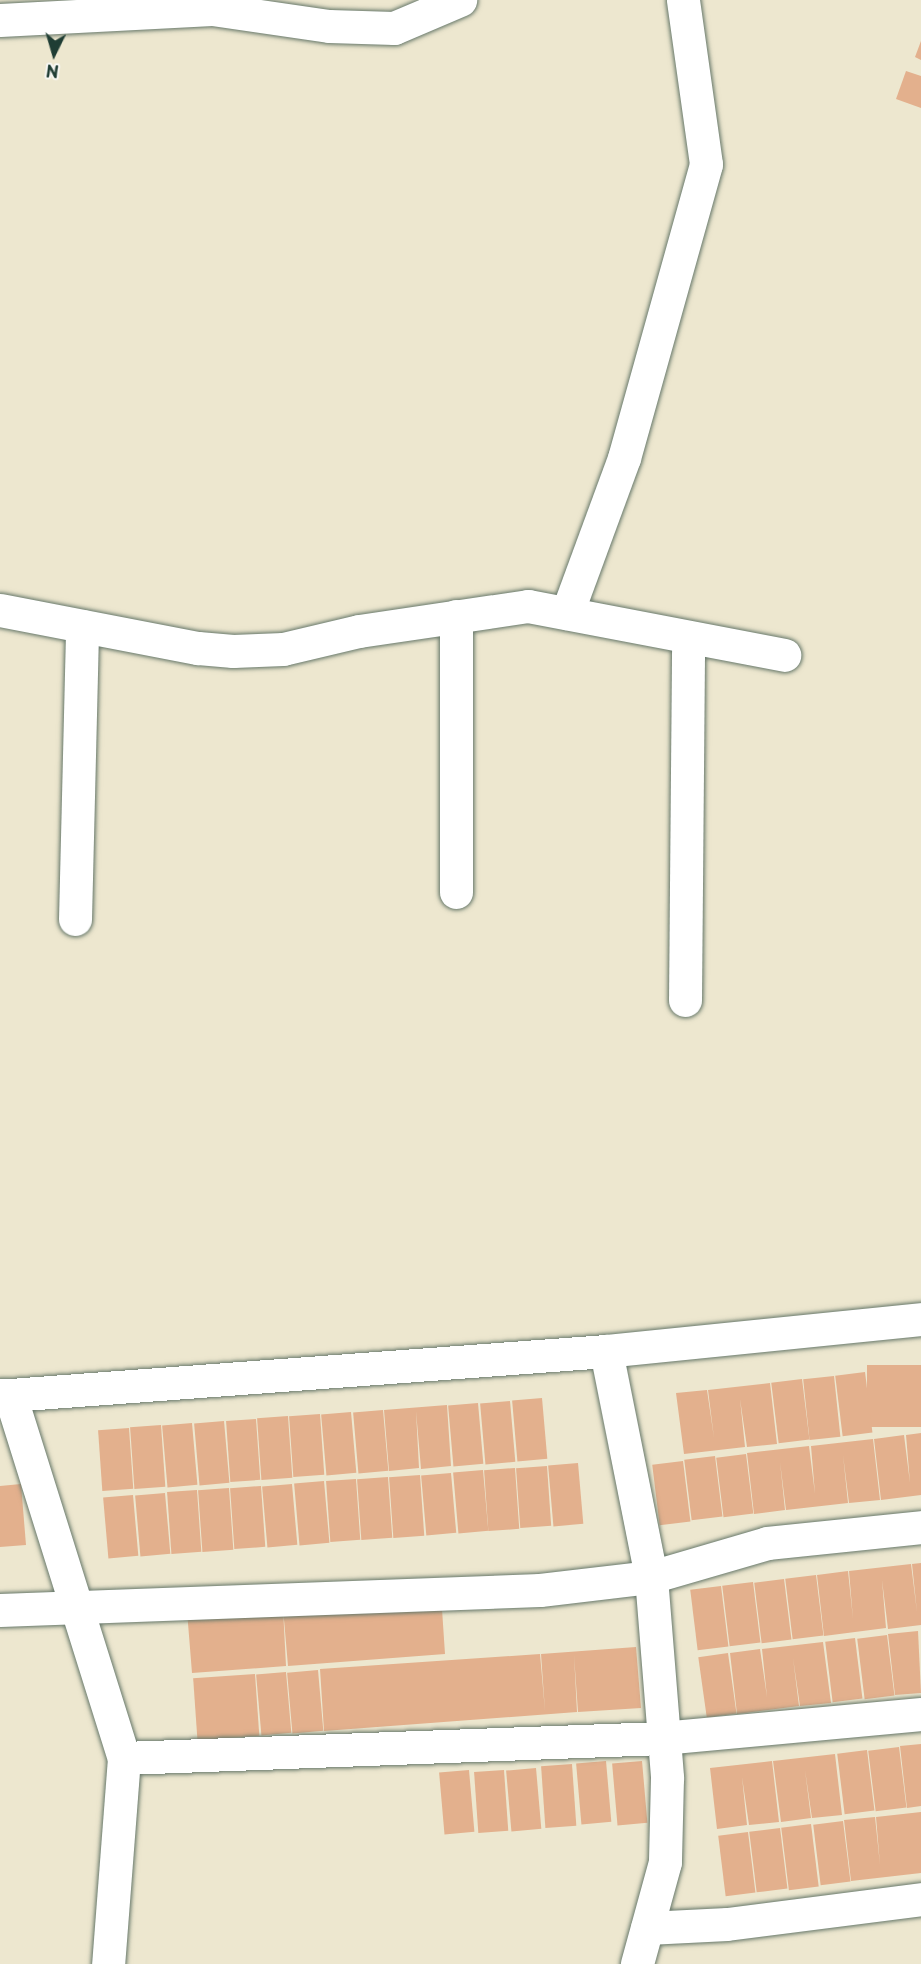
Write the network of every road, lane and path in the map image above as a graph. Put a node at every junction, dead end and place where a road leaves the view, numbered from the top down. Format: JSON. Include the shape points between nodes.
{"nodes":[{"id":1,"x":460,"y":0,"type":"edge"},
{"id":2,"x":683,"y":0,"type":"edge"},
{"id":3,"x":0,"y":20,"type":"edge"},
{"id":4,"x":0,"y":610,"type":"edge"},
{"id":5,"x":567,"y":613,"type":"junction"},
{"id":6,"x":456,"y":616,"type":"junction"},
{"id":7,"x":82,"y":626,"type":"junction"},
{"id":8,"x":688,"y":638,"type":"junction"},
{"id":9,"x":784,"y":655,"type":"dead end"},
{"id":10,"x":456,"y":892,"type":"dead end"},
{"id":11,"x":75,"y":919,"type":"dead end"},
{"id":12,"x":685,"y":1000,"type":"dead end"},
{"id":13,"x":921,"y":1319,"type":"edge"},
{"id":14,"x":606,"y":1351,"type":"junction"},
{"id":15,"x":5,"y":1395,"type":"edge"},
{"id":16,"x":921,"y":1527,"type":"edge"},
{"id":17,"x":651,"y":1577,"type":"junction"},
{"id":18,"x":77,"y":1605,"type":"junction"},
{"id":19,"x":0,"y":1610,"type":"edge"},
{"id":20,"x":921,"y":1714,"type":"edge"},
{"id":21,"x":662,"y":1738,"type":"junction"},
{"id":22,"x":124,"y":1758,"type":"junction"},
{"id":23,"x":921,"y":1899,"type":"edge"},
{"id":24,"x":647,"y":1928,"type":"junction"},
{"id":25,"x":108,"y":1964,"type":"edge"},
{"id":26,"x":637,"y":1964,"type":"edge"}],
"edges":[{"from":1,"to":3,"type":"street","via":[[394,28],[329,26],[212,9]]},
{"from":2,"to":5,"type":"street","via":[[706,164],[624,458]]},
{"from":4,"to":7,"type":"street"},
{"from":5,"to":6,"type":"street","via":[[528,606]]},
{"from":5,"to":8,"type":"street"},
{"from":6,"to":7,"type":"street","via":[[358,631],[283,649],[233,651]]},
{"from":6,"to":10,"type":"street"},
{"from":7,"to":11,"type":"street"},
{"from":8,"to":9,"type":"street"},
{"from":8,"to":12,"type":"street"},
{"from":13,"to":14,"type":"street"},
{"from":14,"to":15,"type":"street"},
{"from":14,"to":17,"type":"street"},
{"from":15,"to":18,"type":"street"},
{"from":16,"to":17,"type":"street","via":[[767,1543]]},
{"from":17,"to":18,"type":"street","via":[[540,1590]]},
{"from":17,"to":21,"type":"street"},
{"from":18,"to":19,"type":"street"},
{"from":18,"to":22,"type":"street"},
{"from":20,"to":21,"type":"street"},
{"from":21,"to":22,"type":"street"},
{"from":21,"to":24,"type":"street","via":[[667,1778],[665,1862]]},
{"from":22,"to":25,"type":"street"},
{"from":23,"to":24,"type":"street","via":[[727,1924]]},
{"from":24,"to":26,"type":"street"}]}
